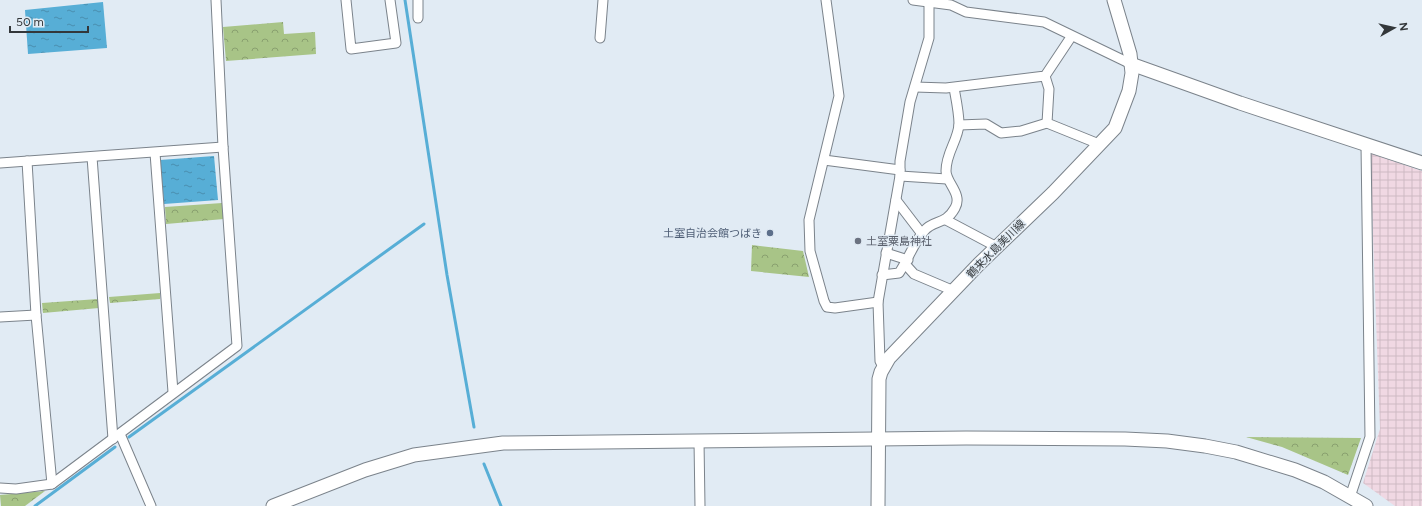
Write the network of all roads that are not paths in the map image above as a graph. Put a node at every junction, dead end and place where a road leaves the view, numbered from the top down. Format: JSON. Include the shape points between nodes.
{"nodes":[{"id":1,"x":216,"y":0,"type":"edge"},
{"id":2,"x":346,"y":0,"type":"edge"},
{"id":3,"x":390,"y":0,"type":"edge"},
{"id":4,"x":418,"y":0,"type":"edge"},
{"id":5,"x":603,"y":0,"type":"edge"},
{"id":6,"x":826,"y":0,"type":"edge"},
{"id":7,"x":913,"y":0,"type":"edge"},
{"id":8,"x":1114,"y":0,"type":"edge"},
{"id":9,"x":929,"y":1,"type":"edge"},
{"id":10,"x":418,"y":18,"type":"dead end"},
{"id":11,"x":1071,"y":37,"type":"junction"},
{"id":12,"x":600,"y":38,"type":"dead end"},
{"id":13,"x":1131,"y":64,"type":"junction"},
{"id":14,"x":1045,"y":76,"type":"junction"},
{"id":15,"x":914,"y":87,"type":"junction"},
{"id":16,"x":954,"y":88,"type":"junction"},
{"id":17,"x":1047,"y":123,"type":"junction"},
{"id":18,"x":959,"y":124,"type":"junction"},
{"id":19,"x":1099,"y":144,"type":"junction"},
{"id":20,"x":1366,"y":145,"type":"junction"},
{"id":21,"x":223,"y":147,"type":"junction"},
{"id":22,"x":155,"y":153,"type":"junction"},
{"id":23,"x":92,"y":157,"type":"junction"},
{"id":24,"x":824,"y":160,"type":"junction"},
{"id":25,"x":27,"y":161,"type":"junction"},
{"id":26,"x":0,"y":163,"type":"edge"},
{"id":27,"x":1422,"y":163,"type":"edge"},
{"id":28,"x":900,"y":173,"type":"junction"},
{"id":29,"x":948,"y":179,"type":"junction"},
{"id":30,"x":896,"y":200,"type":"junction"},
{"id":31,"x":946,"y":220,"type":"junction"},
{"id":32,"x":922,"y":234,"type":"junction"},
{"id":33,"x":997,"y":247,"type":"junction"},
{"id":34,"x":886,"y":253,"type":"junction"},
{"id":35,"x":906,"y":262,"type":"junction"},
{"id":36,"x":882,"y":275,"type":"junction"},
{"id":37,"x":954,"y":291,"type":"junction"},
{"id":38,"x":878,"y":302,"type":"junction"},
{"id":39,"x":36,"y":315,"type":"junction"},
{"id":40,"x":0,"y":317,"type":"edge"},
{"id":41,"x":883,"y":367,"type":"junction"},
{"id":42,"x":173,"y":392,"type":"junction"},
{"id":43,"x":117,"y":436,"type":"junction"},
{"id":44,"x":878,"y":439,"type":"junction"},
{"id":45,"x":699,"y":441,"type":"junction"},
{"id":46,"x":52,"y":484,"type":"junction"},
{"id":47,"x":0,"y":488,"type":"edge"},
{"id":48,"x":1350,"y":497,"type":"junction"},
{"id":49,"x":151,"y":506,"type":"edge"},
{"id":50,"x":273,"y":506,"type":"edge"},
{"id":51,"x":700,"y":506,"type":"edge"},
{"id":52,"x":878,"y":506,"type":"edge"},
{"id":53,"x":1366,"y":506,"type":"edge"}],
"edges":[{"from":1,"to":21,"type":"street"},
{"from":2,"to":3,"type":"street","via":[[351,49],[396,44]]},
{"from":4,"to":10,"type":"street"},
{"from":5,"to":12,"type":"street"},
{"from":6,"to":24,"type":"street","via":[[838,96]]},
{"from":7,"to":9,"type":"street"},
{"from":8,"to":13,"type":"street","name":"鶴来水島美川線"},
{"from":9,"to":11,"type":"street","via":[[951,5],[966,12],[1044,22]]},
{"from":9,"to":15,"type":"street","via":[[929,38]]},
{"from":11,"to":13,"type":"street"},
{"from":11,"to":14,"type":"street"},
{"from":13,"to":19,"type":"street","name":"鶴来水島美川線","via":[[1129,91],[1123,110],[1115,128]]},
{"from":13,"to":20,"type":"street"},
{"from":14,"to":16,"type":"street"},
{"from":14,"to":17,"type":"street","via":[[1049,90]]},
{"from":15,"to":16,"type":"street"},
{"from":15,"to":28,"type":"street"},
{"from":16,"to":18,"type":"street"},
{"from":17,"to":18,"type":"street","via":[[1021,131],[1001,133],[986,124]]},
{"from":17,"to":19,"type":"street"},
{"from":18,"to":29,"type":"street","via":[[956,138],[948,154]]},
{"from":19,"to":33,"type":"street","name":"鶴来水島美川線"},
{"from":20,"to":27,"type":"street"},
{"from":20,"to":48,"type":"street","via":[[1370,437]]},
{"from":21,"to":22,"type":"street"},
{"from":21,"to":42,"type":"street","via":[[237,346]]},
{"from":22,"to":23,"type":"street"},
{"from":22,"to":42,"type":"street"},
{"from":23,"to":25,"type":"street"},
{"from":23,"to":43,"type":"street"},
{"from":24,"to":28,"type":"street"},
{"from":24,"to":38,"type":"street","via":[[809,220],[810,251],[824,301],[827,307],[835,308]]},
{"from":25,"to":26,"type":"street"},
{"from":25,"to":39,"type":"street"},
{"from":28,"to":29,"type":"street"},
{"from":28,"to":30,"type":"street"},
{"from":29,"to":31,"type":"street","via":[[952,183],[957,199],[956,207]]},
{"from":30,"to":32,"type":"street"},
{"from":30,"to":34,"type":"street"},
{"from":31,"to":32,"type":"street","via":[[932,225]]},
{"from":31,"to":33,"type":"street"},
{"from":32,"to":35,"type":"street"},
{"from":33,"to":37,"type":"street","name":"鶴来水島美川線"},
{"from":34,"to":35,"type":"street"},
{"from":34,"to":36,"type":"street"},
{"from":35,"to":36,"type":"street","via":[[899,273]]},
{"from":35,"to":37,"type":"street","via":[[914,274]]},
{"from":36,"to":38,"type":"street"},
{"from":37,"to":41,"type":"street","name":"鶴来水島美川線"},
{"from":38,"to":41,"type":"street","via":[[880,361]]},
{"from":39,"to":40,"type":"street"},
{"from":39,"to":46,"type":"street"},
{"from":41,"to":44,"type":"street","name":"鶴来水島美川線","via":[[879,379]]},
{"from":42,"to":43,"type":"street"},
{"from":43,"to":46,"type":"street"},
{"from":43,"to":49,"type":"street"},
{"from":44,"to":45,"type":"street"},
{"from":44,"to":48,"type":"street","via":[[1167,441],[1236,452],[1295,470],[1324,482]]},
{"from":44,"to":52,"type":"street","name":"鶴来水島美川線"},
{"from":45,"to":50,"type":"street","via":[[503,443],[453,448],[414,455],[365,470]]},
{"from":45,"to":51,"type":"street"},
{"from":46,"to":47,"type":"street","via":[[16,489]]},
{"from":48,"to":53,"type":"street"}]}
